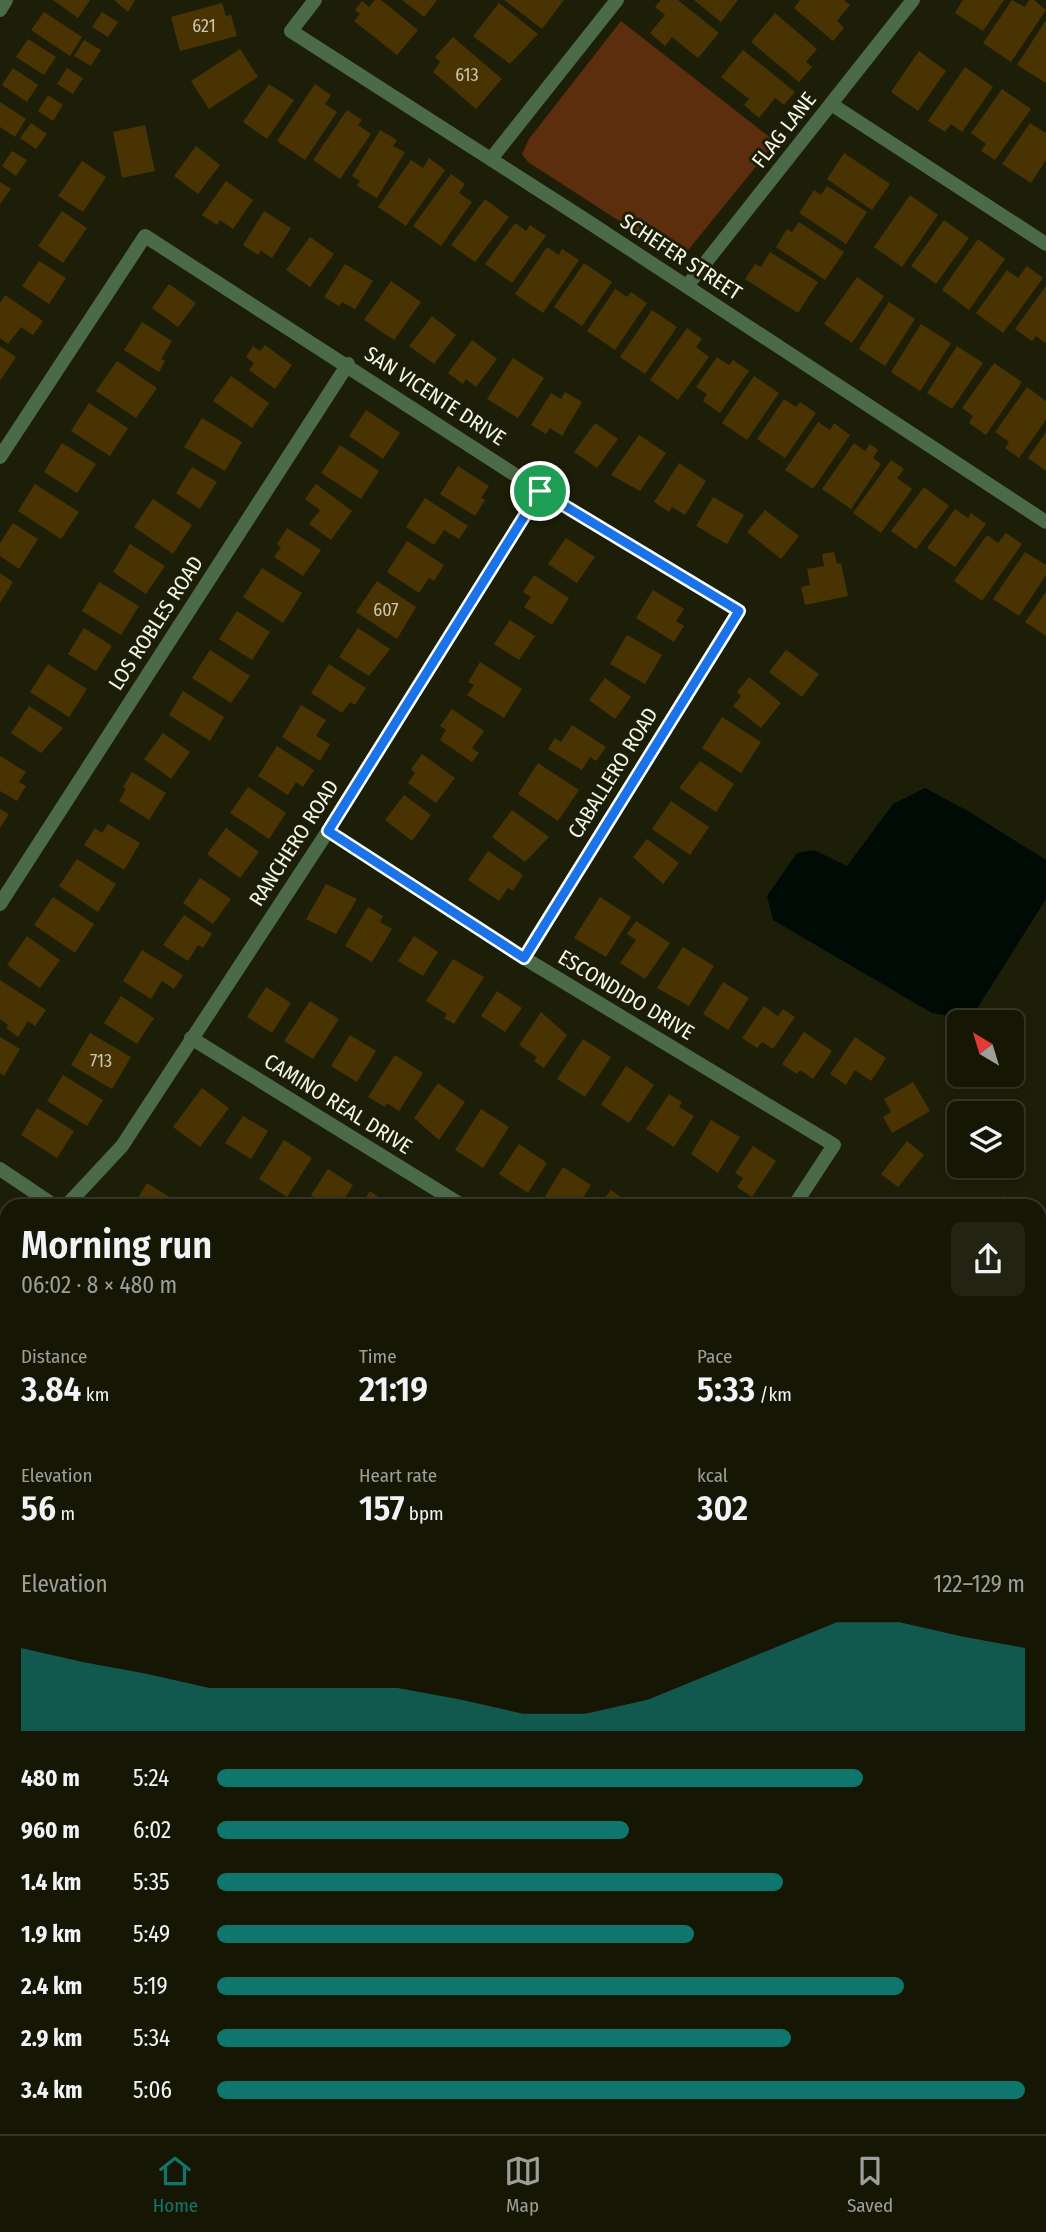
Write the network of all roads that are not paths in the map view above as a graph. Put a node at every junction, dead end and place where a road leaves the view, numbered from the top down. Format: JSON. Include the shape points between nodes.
{"nodes":[{"id":1,"x":6,"y":0,"type":"edge"},
{"id":2,"x":315,"y":0,"type":"edge"},
{"id":3,"x":617,"y":0,"type":"edge"},
{"id":4,"x":913,"y":0,"type":"edge"},
{"id":5,"x":0,"y":10,"type":"edge"},
{"id":6,"x":831,"y":104,"type":"junction"},
{"id":7,"x":491,"y":159,"type":"junction"},
{"id":8,"x":1046,"y":244,"type":"edge"},
{"id":9,"x":687,"y":286,"type":"junction"},
{"id":10,"x":348,"y":364,"type":"junction"},
{"id":11,"x":6,"y":436,"type":"edge"},
{"id":12,"x":0,"y":457,"type":"edge"},
{"id":13,"x":540,"y":491,"type":"junction"},
{"id":14,"x":1046,"y":522,"type":"edge"},
{"id":15,"x":739,"y":611,"type":"joint"},
{"id":16,"x":328,"y":831,"type":"junction"},
{"id":17,"x":0,"y":904,"type":"edge"},
{"id":18,"x":524,"y":958,"type":"junction"},
{"id":19,"x":191,"y":1038,"type":"junction"},
{"id":20,"x":0,"y":1170,"type":"edge"},
{"id":21,"x":44,"y":1199,"type":"edge"},
{"id":22,"x":73,"y":1199,"type":"edge"},
{"id":23,"x":452,"y":1199,"type":"edge"},
{"id":24,"x":799,"y":1199,"type":"edge"}],
"edges":[{"from":1,"to":5,"type":"street"},
{"from":2,"to":7,"type":"street","name":"SCHEFER STREET","via":[[291,31]]},
{"from":3,"to":7,"type":"street"},
{"from":4,"to":6,"type":"street","name":"FLAG LANE"},
{"from":6,"to":8,"type":"street"},
{"from":6,"to":9,"type":"street","name":"FLAG LANE"},
{"from":7,"to":9,"type":"street","name":"SCHEFER STREET"},
{"from":9,"to":14,"type":"street","name":"SCHEFER STREET"},
{"from":10,"to":11,"type":"street","name":"SAN VICENTE DRIVE","via":[[145,236]]},
{"from":10,"to":13,"type":"street","name":"SAN VICENTE DRIVE"},
{"from":10,"to":17,"type":"street","name":"LOS ROBLES ROAD"},
{"from":11,"to":12,"type":"street"},
{"from":13,"to":15,"type":"street","name":"SAN VICENTE DRIVE"},
{"from":13,"to":16,"type":"street","name":"RANCHERO ROAD"},
{"from":15,"to":18,"type":"street","name":"CABALLERO ROAD"},
{"from":16,"to":18,"type":"street","name":"ESCONDIDO DRIVE"},
{"from":16,"to":19,"type":"street","name":"RANCHERO ROAD"},
{"from":18,"to":24,"type":"street","name":"ESCONDIDO DRIVE","via":[[834,1145]]},
{"from":19,"to":22,"type":"street","name":"RANCHERO ROAD","via":[[116,1155]]},
{"from":19,"to":23,"type":"street","name":"CAMINO REAL DRIVE"},
{"from":20,"to":21,"type":"street"}]}
